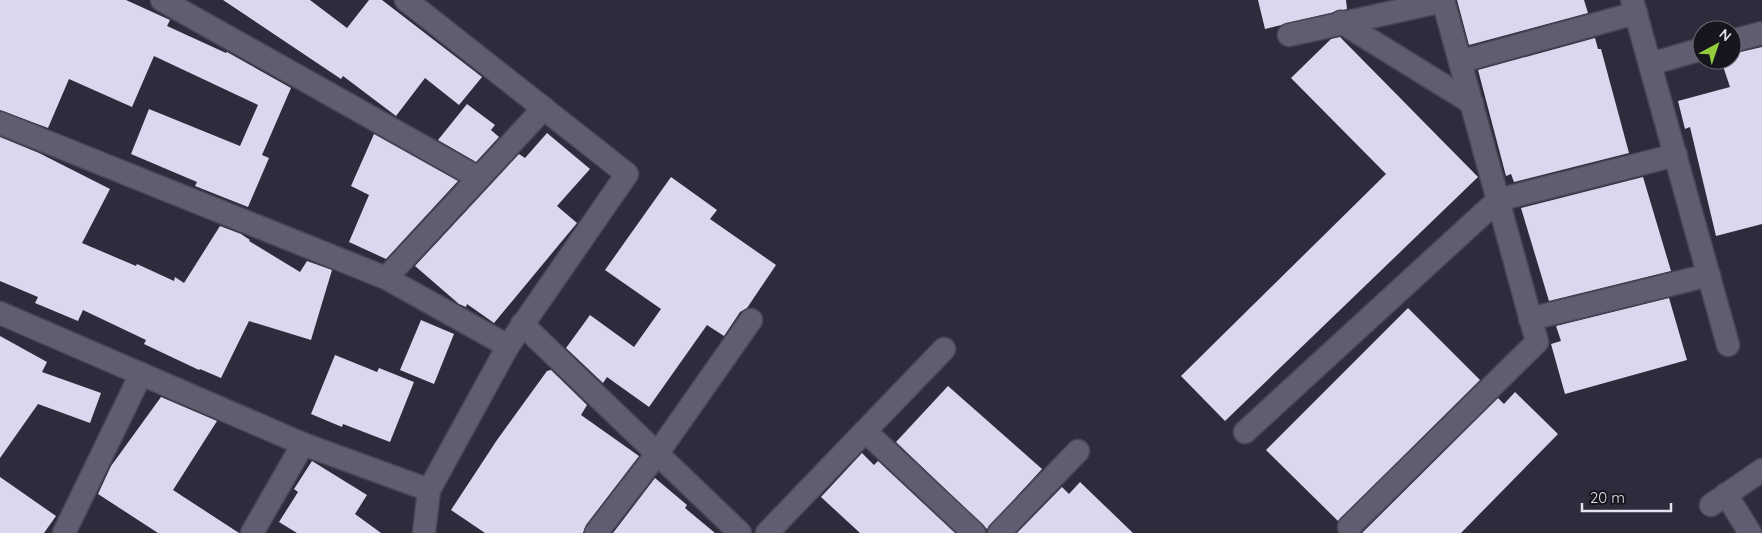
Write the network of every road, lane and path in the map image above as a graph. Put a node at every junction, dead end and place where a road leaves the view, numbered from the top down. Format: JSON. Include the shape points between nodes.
{"nodes":[{"id":1,"x":162,"y":0,"type":"edge"},
{"id":2,"x":406,"y":0,"type":"edge"},
{"id":3,"x":1443,"y":0,"type":"edge"},
{"id":4,"x":1634,"y":7,"type":"edge"},
{"id":5,"x":1341,"y":22,"type":"junction"},
{"id":6,"x":1762,"y":33,"type":"edge"},
{"id":7,"x":1289,"y":35,"type":"dead end"},
{"id":8,"x":1742,"y":38,"type":"edge"},
{"id":9,"x":1692,"y":52,"type":"edge"},
{"id":10,"x":1462,"y":61,"type":"junction"},
{"id":11,"x":1650,"y":64,"type":"junction"},
{"id":12,"x":1472,"y":104,"type":"junction"},
{"id":13,"x":544,"y":108,"type":"junction"},
{"id":14,"x":0,"y":124,"type":"edge"},
{"id":15,"x":1676,"y":155,"type":"junction"},
{"id":16,"x":477,"y":177,"type":"junction"},
{"id":17,"x":1498,"y":200,"type":"junction"},
{"id":18,"x":1708,"y":275,"type":"junction"},
{"id":19,"x":386,"y":278,"type":"junction"},
{"id":20,"x":0,"y":313,"type":"edge"},
{"id":21,"x":1530,"y":319,"type":"junction"},
{"id":22,"x":751,"y":320,"type":"dead end"},
{"id":23,"x":522,"y":324,"type":"junction"},
{"id":24,"x":1728,"y":345,"type":"dead end"},
{"id":25,"x":508,"y":346,"type":"junction"},
{"id":26,"x":944,"y":349,"type":"dead end"},
{"id":27,"x":141,"y":374,"type":"junction"},
{"id":28,"x":865,"y":431,"type":"junction"},
{"id":29,"x":1245,"y":432,"type":"dead end"},
{"id":30,"x":303,"y":444,"type":"junction"},
{"id":31,"x":1078,"y":452,"type":"dead end"},
{"id":32,"x":657,"y":454,"type":"junction"},
{"id":33,"x":1762,"y":470,"type":"edge"},
{"id":34,"x":429,"y":490,"type":"junction"},
{"id":35,"x":1349,"y":527,"type":"dead end"},
{"id":36,"x":64,"y":533,"type":"edge"},
{"id":37,"x":252,"y":533,"type":"edge"},
{"id":38,"x":424,"y":533,"type":"edge"},
{"id":39,"x":596,"y":533,"type":"edge"},
{"id":40,"x":740,"y":533,"type":"edge"},
{"id":41,"x":767,"y":533,"type":"edge"},
{"id":42,"x":974,"y":533,"type":"edge"},
{"id":43,"x":999,"y":533,"type":"edge"},
{"id":44,"x":1750,"y":533,"type":"edge"}],
"edges":[{"from":1,"to":16,"type":"street"},
{"from":2,"to":13,"type":"street"},
{"from":3,"to":5,"type":"street"},
{"from":3,"to":10,"type":"street"},
{"from":4,"to":10,"type":"street"},
{"from":4,"to":11,"type":"street"},
{"from":5,"to":7,"type":"street"},
{"from":5,"to":12,"type":"street"},
{"from":6,"to":8,"type":"street"},
{"from":9,"to":11,"type":"street"},
{"from":10,"to":12,"type":"street"},
{"from":11,"to":15,"type":"street"},
{"from":12,"to":17,"type":"street"},
{"from":13,"to":16,"type":"street"},
{"from":13,"to":23,"type":"street","via":[[627,174]]},
{"from":14,"to":19,"type":"street"},
{"from":15,"to":17,"type":"street"},
{"from":15,"to":18,"type":"street"},
{"from":16,"to":19,"type":"street"},
{"from":17,"to":21,"type":"street"},
{"from":17,"to":29,"type":"street"},
{"from":18,"to":21,"type":"street"},
{"from":18,"to":24,"type":"street"},
{"from":19,"to":25,"type":"street"},
{"from":20,"to":27,"type":"street"},
{"from":21,"to":35,"type":"street","via":[[1537,342]]},
{"from":22,"to":32,"type":"street"},
{"from":23,"to":25,"type":"street"},
{"from":23,"to":32,"type":"street"},
{"from":25,"to":34,"type":"street"},
{"from":26,"to":28,"type":"street"},
{"from":27,"to":30,"type":"street"},
{"from":27,"to":36,"type":"street"},
{"from":28,"to":41,"type":"street"},
{"from":28,"to":42,"type":"street"},
{"from":30,"to":34,"type":"street"},
{"from":30,"to":37,"type":"street"},
{"from":31,"to":43,"type":"street"},
{"from":32,"to":39,"type":"street"},
{"from":32,"to":40,"type":"street"},
{"from":33,"to":44,"type":"street","via":[[1718,500]]},
{"from":34,"to":38,"type":"street"}]}
